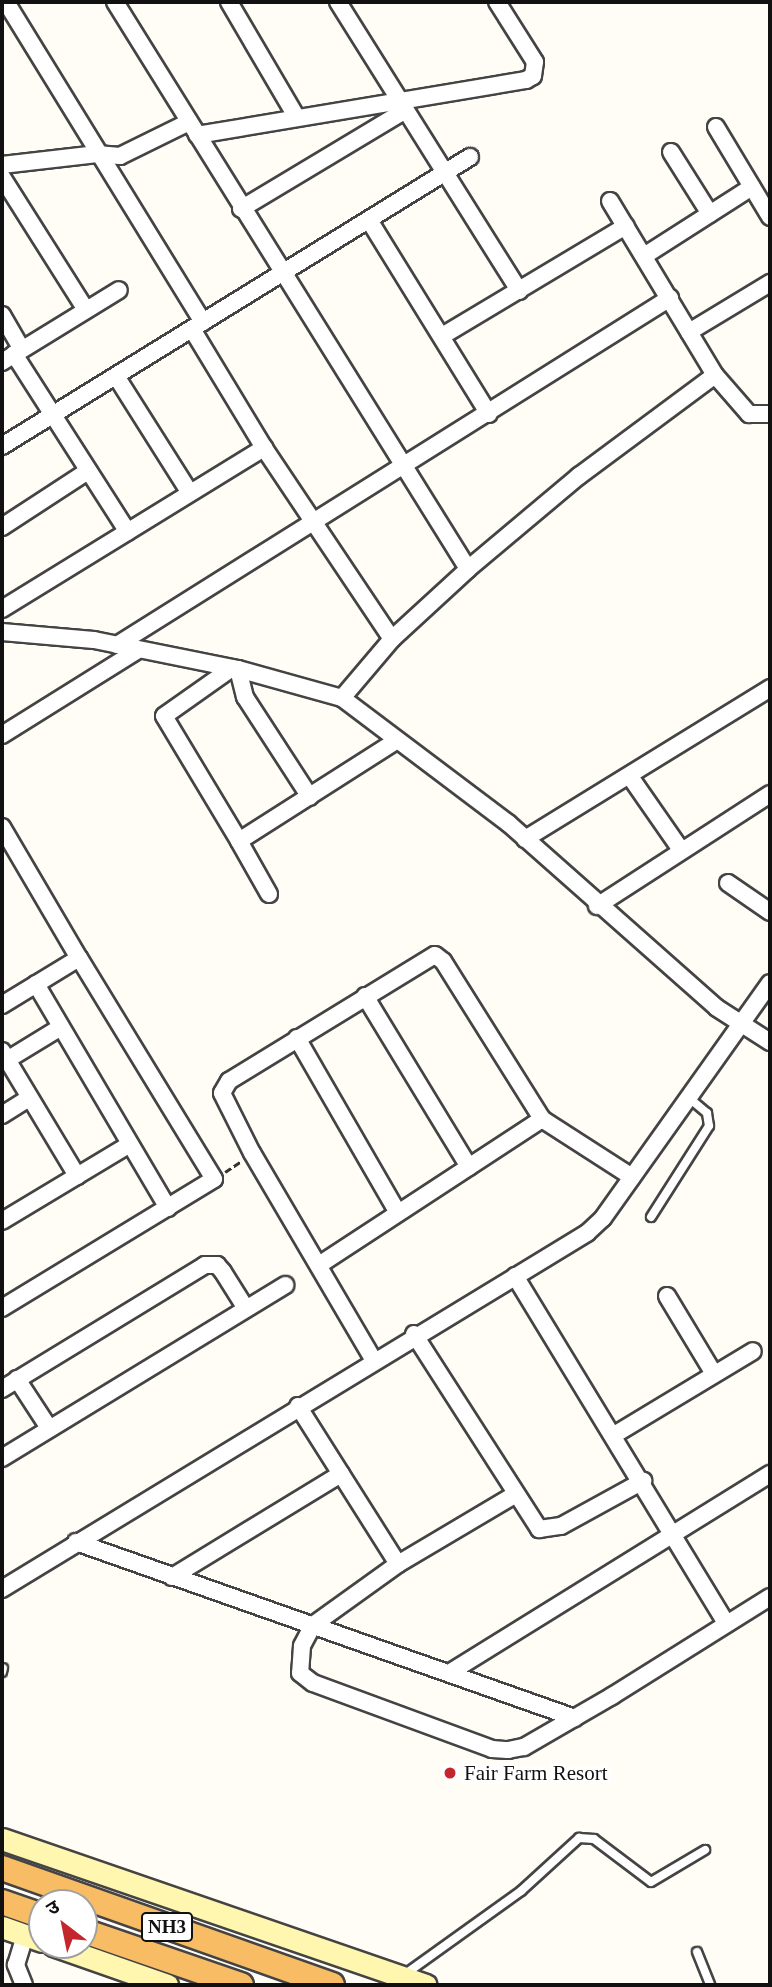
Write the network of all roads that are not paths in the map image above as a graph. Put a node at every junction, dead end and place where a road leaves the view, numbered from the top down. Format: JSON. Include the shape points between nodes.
{"nodes":[{"id":1,"x":6,"y":2,"type":"edge"},
{"id":2,"x":229,"y":2,"type":"edge"},
{"id":3,"x":497,"y":2,"type":"edge"},
{"id":4,"x":120,"y":4,"type":"edge"},
{"id":5,"x":344,"y":4,"type":"edge"},
{"id":6,"x":400,"y":106,"type":"junction"},
{"id":7,"x":297,"y":118,"type":"junction"},
{"id":8,"x":716,"y":127,"type":"dead end"},
{"id":9,"x":193,"y":128,"type":"junction"},
{"id":10,"x":671,"y":152,"type":"dead end"},
{"id":11,"x":97,"y":154,"type":"junction"},
{"id":12,"x":470,"y":156,"type":"dead end"},
{"id":13,"x":2,"y":165,"type":"edge"},
{"id":14,"x":443,"y":172,"type":"junction"},
{"id":15,"x":2,"y":177,"type":"edge"},
{"id":16,"x":752,"y":187,"type":"junction"},
{"id":17,"x":610,"y":201,"type":"dead end"},
{"id":18,"x":241,"y":209,"type":"junction"},
{"id":19,"x":710,"y":214,"type":"junction"},
{"id":20,"x":770,"y":218,"type":"edge"},
{"id":21,"x":369,"y":220,"type":"junction"},
{"id":22,"x":626,"y":226,"type":"junction"},
{"id":23,"x":644,"y":256,"type":"junction"},
{"id":24,"x":282,"y":274,"type":"junction"},
{"id":25,"x":770,"y":283,"type":"edge"},
{"id":26,"x":119,"y":290,"type":"dead end"},
{"id":27,"x":519,"y":291,"type":"junction"},
{"id":28,"x":670,"y":298,"type":"junction"},
{"id":29,"x":86,"y":310,"type":"junction"},
{"id":30,"x":2,"y":315,"type":"edge"},
{"id":31,"x":198,"y":326,"type":"junction"},
{"id":32,"x":689,"y":332,"type":"junction"},
{"id":33,"x":442,"y":336,"type":"junction"},
{"id":34,"x":13,"y":355,"type":"edge"},
{"id":35,"x":715,"y":375,"type":"junction"},
{"id":36,"x":116,"y":376,"type":"junction"},
{"id":37,"x":52,"y":414,"type":"junction"},
{"id":38,"x":489,"y":414,"type":"junction"},
{"id":39,"x":770,"y":414,"type":"edge"},
{"id":40,"x":2,"y":446,"type":"edge"},
{"id":41,"x":264,"y":448,"type":"junction"},
{"id":42,"x":403,"y":469,"type":"junction"},
{"id":43,"x":88,"y":471,"type":"junction"},
{"id":44,"x":190,"y":494,"type":"junction"},
{"id":45,"x":313,"y":523,"type":"junction"},
{"id":46,"x":2,"y":527,"type":"edge"},
{"id":47,"x":128,"y":532,"type":"junction"},
{"id":48,"x":468,"y":569,"type":"junction"},
{"id":49,"x":2,"y":609,"type":"edge"},
{"id":50,"x":2,"y":632,"type":"edge"},
{"id":51,"x":391,"y":639,"type":"junction"},
{"id":52,"x":117,"y":645,"type":"junction"},
{"id":53,"x":138,"y":650,"type":"junction"},
{"id":54,"x":235,"y":669,"type":"junction"},
{"id":55,"x":770,"y":688,"type":"edge"},
{"id":56,"x":342,"y":698,"type":"junction"},
{"id":57,"x":2,"y":734,"type":"edge"},
{"id":58,"x":396,"y":741,"type":"junction"},
{"id":59,"x":631,"y":778,"type":"junction"},
{"id":60,"x":770,"y":794,"type":"edge"},
{"id":61,"x":310,"y":797,"type":"junction"},
{"id":62,"x":2,"y":827,"type":"edge"},
{"id":63,"x":525,"y":839,"type":"junction"},
{"id":64,"x":239,"y":841,"type":"junction"},
{"id":65,"x":681,"y":850,"type":"junction"},
{"id":66,"x":728,"y":883,"type":"dead end"},
{"id":67,"x":269,"y":894,"type":"dead end"},
{"id":68,"x":597,"y":906,"type":"junction"},
{"id":69,"x":770,"y":912,"type":"edge"},
{"id":70,"x":79,"y":958,"type":"junction"},
{"id":71,"x":36,"y":984,"type":"junction"},
{"id":72,"x":768,"y":990,"type":"edge"},
{"id":73,"x":365,"y":996,"type":"junction"},
{"id":74,"x":2,"y":1005,"type":"edge"},
{"id":75,"x":740,"y":1025,"type":"junction"},
{"id":76,"x":61,"y":1027,"type":"junction"},
{"id":77,"x":296,"y":1038,"type":"junction"},
{"id":78,"x":770,"y":1042,"type":"edge"},
{"id":79,"x":4,"y":1056,"type":"edge"},
{"id":80,"x":689,"y":1098,"type":"junction"},
{"id":81,"x":28,"y":1099,"type":"junction"},
{"id":82,"x":2,"y":1115,"type":"edge"},
{"id":83,"x":542,"y":1119,"type":"junction"},
{"id":84,"x":130,"y":1143,"type":"junction"},
{"id":85,"x":469,"y":1167,"type":"junction"},
{"id":86,"x":77,"y":1175,"type":"junction"},
{"id":87,"x":632,"y":1177,"type":"junction"},
{"id":88,"x":168,"y":1208,"type":"junction"},
{"id":89,"x":397,"y":1211,"type":"junction"},
{"id":90,"x":651,"y":1217,"type":"dead end"},
{"id":91,"x":2,"y":1221,"type":"edge"},
{"id":92,"x":318,"y":1265,"type":"junction"},
{"id":93,"x":515,"y":1276,"type":"junction"},
{"id":94,"x":285,"y":1285,"type":"dead end"},
{"id":95,"x":667,"y":1296,"type":"dead end"},
{"id":96,"x":245,"y":1307,"type":"junction"},
{"id":97,"x":2,"y":1308,"type":"edge"},
{"id":98,"x":414,"y":1334,"type":"junction"},
{"id":99,"x":753,"y":1351,"type":"dead end"},
{"id":100,"x":373,"y":1359,"type":"junction"},
{"id":101,"x":714,"y":1374,"type":"junction"},
{"id":102,"x":17,"y":1380,"type":"junction"},
{"id":103,"x":2,"y":1389,"type":"edge"},
{"id":104,"x":298,"y":1405,"type":"junction"},
{"id":105,"x":50,"y":1428,"type":"junction"},
{"id":106,"x":614,"y":1435,"type":"junction"},
{"id":107,"x":2,"y":1458,"type":"edge"},
{"id":108,"x":341,"y":1474,"type":"junction"},
{"id":109,"x":770,"y":1474,"type":"edge"},
{"id":110,"x":643,"y":1481,"type":"junction"},
{"id":111,"x":516,"y":1494,"type":"junction"},
{"id":112,"x":674,"y":1533,"type":"junction"},
{"id":113,"x":76,"y":1542,"type":"junction"},
{"id":114,"x":398,"y":1564,"type":"junction"},
{"id":115,"x":172,"y":1577,"type":"junction"},
{"id":116,"x":2,"y":1588,"type":"edge"},
{"id":117,"x":770,"y":1597,"type":"edge"},
{"id":118,"x":727,"y":1624,"type":"junction"},
{"id":119,"x":313,"y":1625,"type":"junction"},
{"id":120,"x":450,"y":1673,"type":"junction"},
{"id":121,"x":575,"y":1717,"type":"junction"},
{"id":122,"x":2,"y":1839,"type":"edge"},
{"id":123,"x":705,"y":1850,"type":"dead end"},
{"id":124,"x":2,"y":1868,"type":"edge"},
{"id":125,"x":2,"y":1902,"type":"edge"},
{"id":126,"x":28,"y":1911,"type":"edge"},
{"id":127,"x":2,"y":1927,"type":"edge"},
{"id":128,"x":28,"y":1936,"type":"edge"},
{"id":129,"x":98,"y":1936,"type":"edge"},
{"id":130,"x":28,"y":1946,"type":"edge"},
{"id":131,"x":697,"y":1952,"type":"dead end"},
{"id":132,"x":93,"y":1959,"type":"edge"},
{"id":133,"x":401,"y":1977,"type":"junction"},
{"id":134,"x":24,"y":1985,"type":"edge"},
{"id":135,"x":167,"y":1985,"type":"edge"},
{"id":136,"x":241,"y":1985,"type":"edge"},
{"id":137,"x":332,"y":1985,"type":"edge"},
{"id":138,"x":426,"y":1985,"type":"edge"},
{"id":139,"x":710,"y":1985,"type":"edge"}],
"edges":[{"from":1,"to":11,"type":"street"},
{"from":2,"to":7,"type":"street"},
{"from":3,"to":6,"type":"street","via":[[532,55],[533,76]]},
{"from":4,"to":9,"type":"street"},
{"from":5,"to":6,"type":"street"},
{"from":6,"to":7,"type":"street"},
{"from":6,"to":14,"type":"street"},
{"from":6,"to":18,"type":"street"},
{"from":7,"to":9,"type":"street"},
{"from":8,"to":16,"type":"street"},
{"from":9,"to":11,"type":"street","via":[[120,156]]},
{"from":9,"to":18,"type":"street"},
{"from":10,"to":19,"type":"street"},
{"from":11,"to":13,"type":"street"},
{"from":11,"to":31,"type":"street"},
{"from":12,"to":14,"type":"street"},
{"from":14,"to":21,"type":"street"},
{"from":14,"to":27,"type":"street"},
{"from":15,"to":29,"type":"street"},
{"from":16,"to":19,"type":"street"},
{"from":16,"to":20,"type":"street"},
{"from":17,"to":22,"type":"street"},
{"from":18,"to":24,"type":"street"},
{"from":19,"to":23,"type":"street"},
{"from":21,"to":24,"type":"street"},
{"from":21,"to":33,"type":"street"},
{"from":22,"to":23,"type":"street"},
{"from":22,"to":27,"type":"street"},
{"from":23,"to":28,"type":"street"},
{"from":24,"to":31,"type":"street"},
{"from":24,"to":42,"type":"street"},
{"from":25,"to":32,"type":"street"},
{"from":26,"to":29,"type":"street"},
{"from":27,"to":33,"type":"street"},
{"from":28,"to":32,"type":"street"},
{"from":28,"to":38,"type":"street"},
{"from":29,"to":34,"type":"street"},
{"from":30,"to":34,"type":"street"},
{"from":31,"to":36,"type":"street"},
{"from":31,"to":41,"type":"street"},
{"from":32,"to":35,"type":"street"},
{"from":33,"to":38,"type":"street"},
{"from":34,"to":37,"type":"street"},
{"from":35,"to":39,"type":"street","via":[[749,414]]},
{"from":35,"to":48,"type":"street","via":[[579,476]]},
{"from":36,"to":37,"type":"street"},
{"from":36,"to":44,"type":"street"},
{"from":37,"to":40,"type":"street"},
{"from":37,"to":43,"type":"street"},
{"from":38,"to":42,"type":"street"},
{"from":41,"to":44,"type":"street"},
{"from":41,"to":45,"type":"street"},
{"from":42,"to":45,"type":"street"},
{"from":42,"to":48,"type":"street"},
{"from":43,"to":46,"type":"street"},
{"from":43,"to":47,"type":"street"},
{"from":44,"to":47,"type":"street"},
{"from":45,"to":51,"type":"street"},
{"from":45,"to":52,"type":"street"},
{"from":47,"to":49,"type":"street"},
{"from":48,"to":51,"type":"street"},
{"from":50,"to":52,"type":"street"},
{"from":51,"to":56,"type":"street"},
{"from":52,"to":53,"type":"street"},
{"from":53,"to":54,"type":"street"},
{"from":53,"to":57,"type":"street"},
{"from":54,"to":56,"type":"street"},
{"from":54,"to":61,"type":"street","via":[[245,697]]},
{"from":54,"to":64,"type":"street","via":[[164,716]]},
{"from":55,"to":59,"type":"street"},
{"from":56,"to":58,"type":"street"},
{"from":58,"to":61,"type":"street"},
{"from":58,"to":63,"type":"street"},
{"from":59,"to":63,"type":"street"},
{"from":59,"to":65,"type":"street"},
{"from":60,"to":65,"type":"street"},
{"from":61,"to":64,"type":"street"},
{"from":62,"to":70,"type":"street"},
{"from":63,"to":68,"type":"street"},
{"from":64,"to":67,"type":"street"},
{"from":65,"to":68,"type":"street"},
{"from":66,"to":69,"type":"street"},
{"from":68,"to":75,"type":"street"},
{"from":70,"to":71,"type":"street"},
{"from":70,"to":88,"type":"street","via":[[214,1179]]},
{"from":71,"to":74,"type":"street"},
{"from":71,"to":76,"type":"street"},
{"from":72,"to":75,"type":"street"},
{"from":73,"to":77,"type":"street"},
{"from":73,"to":83,"type":"street","via":[[430,957],[441,958]]},
{"from":73,"to":85,"type":"street"},
{"from":75,"to":78,"type":"street"},
{"from":75,"to":80,"type":"street"},
{"from":76,"to":79,"type":"street"},
{"from":76,"to":84,"type":"street"},
{"from":77,"to":89,"type":"street"},
{"from":77,"to":92,"type":"street","via":[[223,1087],[252,1153]]},
{"from":79,"to":81,"type":"street"},
{"from":80,"to":87,"type":"street"},
{"from":80,"to":90,"type":"lane","via":[[707,1113],[709,1126]]},
{"from":81,"to":82,"type":"street"},
{"from":81,"to":86,"type":"street"},
{"from":83,"to":85,"type":"street"},
{"from":83,"to":87,"type":"street"},
{"from":84,"to":86,"type":"street"},
{"from":84,"to":88,"type":"street"},
{"from":85,"to":89,"type":"street"},
{"from":86,"to":91,"type":"street"},
{"from":87,"to":93,"type":"street","via":[[587,1233]]},
{"from":88,"to":97,"type":"street"},
{"from":89,"to":92,"type":"street"},
{"from":92,"to":100,"type":"street"},
{"from":93,"to":98,"type":"street"},
{"from":93,"to":106,"type":"street"},
{"from":94,"to":96,"type":"street"},
{"from":95,"to":101,"type":"street"},
{"from":96,"to":102,"type":"street","via":[[223,1272],[216,1265],[205,1265]]},
{"from":96,"to":105,"type":"street"},
{"from":98,"to":100,"type":"street"},
{"from":98,"to":111,"type":"street"},
{"from":99,"to":101,"type":"street"},
{"from":100,"to":104,"type":"street"},
{"from":101,"to":106,"type":"street"},
{"from":102,"to":103,"type":"street"},
{"from":102,"to":105,"type":"street"},
{"from":104,"to":108,"type":"street"},
{"from":104,"to":113,"type":"street"},
{"from":105,"to":107,"type":"street"},
{"from":106,"to":110,"type":"street"},
{"from":108,"to":114,"type":"street"},
{"from":108,"to":115,"type":"street"},
{"from":109,"to":112,"type":"street"},
{"from":110,"to":111,"type":"street","via":[[561,1526],[544,1530],[533,1525]]},
{"from":110,"to":112,"type":"street"},
{"from":111,"to":114,"type":"street"},
{"from":112,"to":118,"type":"street"},
{"from":112,"to":120,"type":"street"},
{"from":113,"to":115,"type":"street"},
{"from":113,"to":116,"type":"street"},
{"from":114,"to":119,"type":"street"},
{"from":115,"to":119,"type":"street"},
{"from":117,"to":118,"type":"street"},
{"from":118,"to":121,"type":"street"},
{"from":119,"to":120,"type":"street"},
{"from":119,"to":121,"type":"street","via":[[298,1662],[304,1678],[492,1749],[524,1747]]},
{"from":120,"to":121,"type":"street"},
{"from":122,"to":133,"type":"main road"},
{"from":123,"to":133,"type":"lane","via":[[651,1882],[594,1839],[579,1838],[521,1891]]},
{"from":124,"to":137,"type":"highway","number":"NH3"},
{"from":125,"to":126,"type":"highway"},
{"from":127,"to":128,"type":"main road"},
{"from":129,"to":136,"type":"highway","number":"NH3"},
{"from":130,"to":134,"type":"street","via":[[16,1965]]},
{"from":131,"to":139,"type":"lane"},
{"from":132,"to":135,"type":"main road"},
{"from":133,"to":138,"type":"main road"}]}
